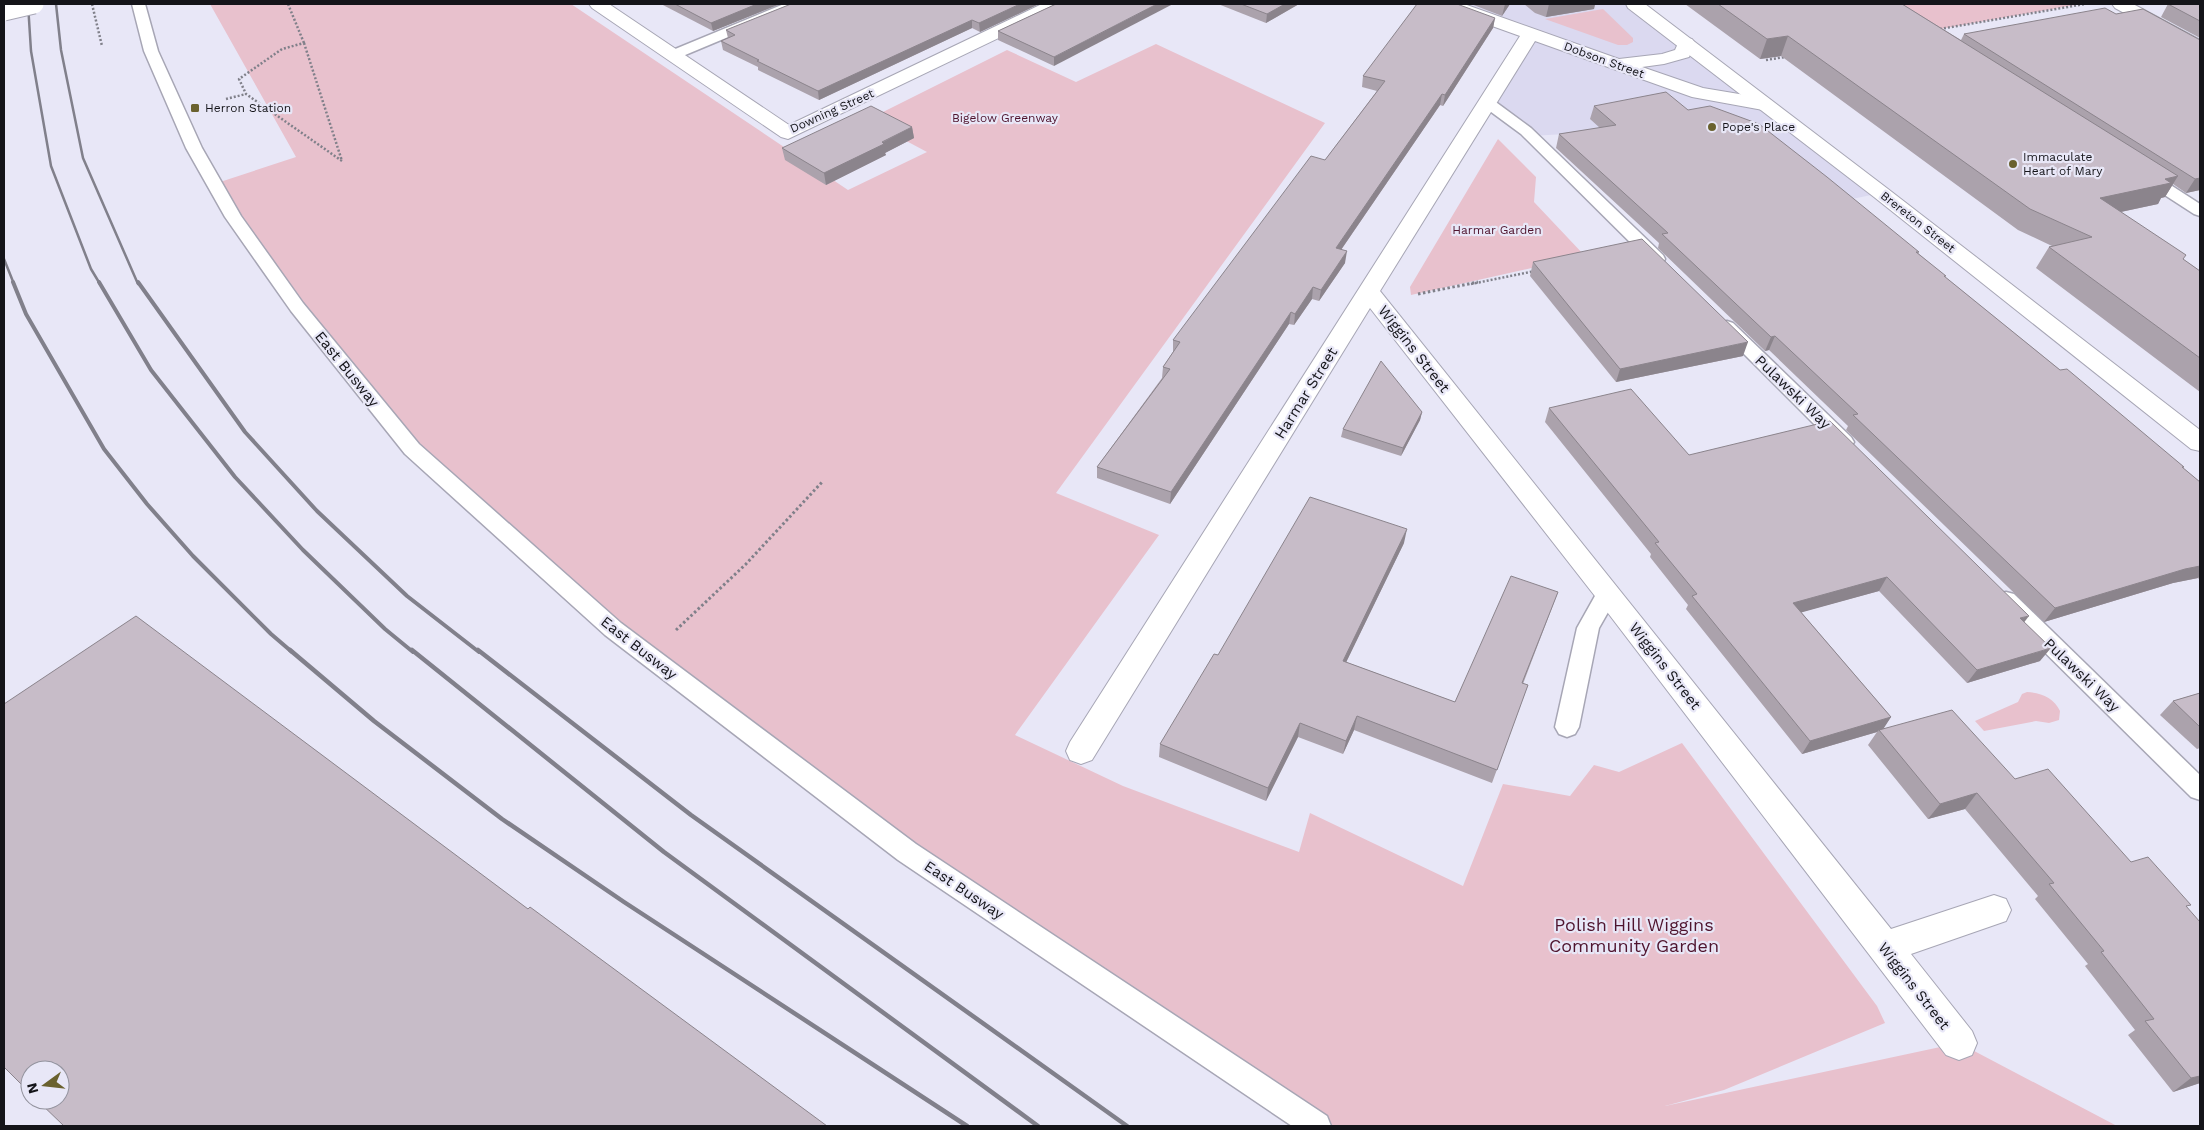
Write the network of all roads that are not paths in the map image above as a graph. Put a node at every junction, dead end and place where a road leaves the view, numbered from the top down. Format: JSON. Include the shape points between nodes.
{"nodes":[{"id":1,"x":34,"y":4,"type":"edge"},
{"id":2,"x":138,"y":4,"type":"edge"},
{"id":3,"x":598,"y":4,"type":"edge"},
{"id":4,"x":795,"y":4,"type":"edge"},
{"id":5,"x":1055,"y":4,"type":"edge"},
{"id":6,"x":1448,"y":4,"type":"edge"},
{"id":7,"x":1634,"y":4,"type":"edge"},
{"id":8,"x":2121,"y":4,"type":"edge"},
{"id":9,"x":4,"y":11,"type":"edge"},
{"id":10,"x":1530,"y":34,"type":"junction"},
{"id":11,"x":1686,"y":43,"type":"junction"},
{"id":12,"x":2200,"y":47,"type":"edge"},
{"id":13,"x":673,"y":55,"type":"junction"},
{"id":14,"x":1614,"y":63,"type":"junction"},
{"id":15,"x":1488,"y":104,"type":"junction"},
{"id":16,"x":1764,"y":104,"type":"junction"},
{"id":17,"x":2133,"y":168,"type":"edge"},
{"id":18,"x":2200,"y":211,"type":"edge"},
{"id":19,"x":1674,"y":275,"type":"edge"},
{"id":20,"x":1369,"y":292,"type":"junction"},
{"id":21,"x":1716,"y":317,"type":"edge"},
{"id":22,"x":2200,"y":443,"type":"edge"},
{"id":23,"x":1859,"y":456,"type":"edge"},
{"id":24,"x":1994,"y":589,"type":"edge"},
{"id":25,"x":1608,"y":593,"type":"junction"},
{"id":26,"x":1567,"y":727,"type":"dead end"},
{"id":27,"x":1081,"y":751,"type":"dead end"},
{"id":28,"x":2200,"y":790,"type":"edge"},
{"id":29,"x":1994,"y":910,"type":"dead end"},
{"id":30,"x":1884,"y":947,"type":"junction"},
{"id":31,"x":1959,"y":1043,"type":"dead end"},
{"id":32,"x":1317,"y":1126,"type":"edge"}],
"edges":[{"from":1,"to":9,"type":"street","bridge":true},
{"from":2,"to":32,"type":"lane","name":"East Busway","via":[[151,51],[194,148],[233,217],[297,307],[412,449],[613,629],[907,852]]},
{"from":3,"to":13,"type":"street","name":"Downing Street"},
{"from":4,"to":13,"type":"lane"},
{"from":5,"to":13,"type":"street","name":"Downing Street","via":[[788,133]]},
{"from":6,"to":10,"type":"street","name":"Dobson Street"},
{"from":7,"to":11,"type":"street","name":"Brereton Street"},
{"from":8,"to":12,"type":"street"},
{"from":10,"to":14,"type":"street","name":"Dobson Street"},
{"from":10,"to":15,"type":"street","name":"Harmar Street"},
{"from":11,"to":14,"type":"street","via":[[1683,53],[1664,59]]},
{"from":11,"to":16,"type":"street","name":"Brereton Street"},
{"from":14,"to":16,"type":"street","name":"Dobson Street","via":[[1699,93]]},
{"from":15,"to":19,"type":"lane","via":[[1526,131]]},
{"from":15,"to":20,"type":"street","name":"Harmar Street"},
{"from":16,"to":22,"type":"street","name":"Brereton Street"},
{"from":17,"to":18,"type":"lane"},
{"from":20,"to":25,"type":"street","name":"Wiggins Street"},
{"from":20,"to":27,"type":"street","name":"Harmar Street"},
{"from":21,"to":23,"type":"lane","name":"Pulawski Way"},
{"from":24,"to":28,"type":"lane","name":"Pulawski Way"},
{"from":25,"to":26,"type":"lane","via":[[1588,628]]},
{"from":25,"to":30,"type":"street","name":"Wiggins Street"},
{"from":29,"to":30,"type":"street"},
{"from":30,"to":31,"type":"street","name":"Wiggins Street"}]}
